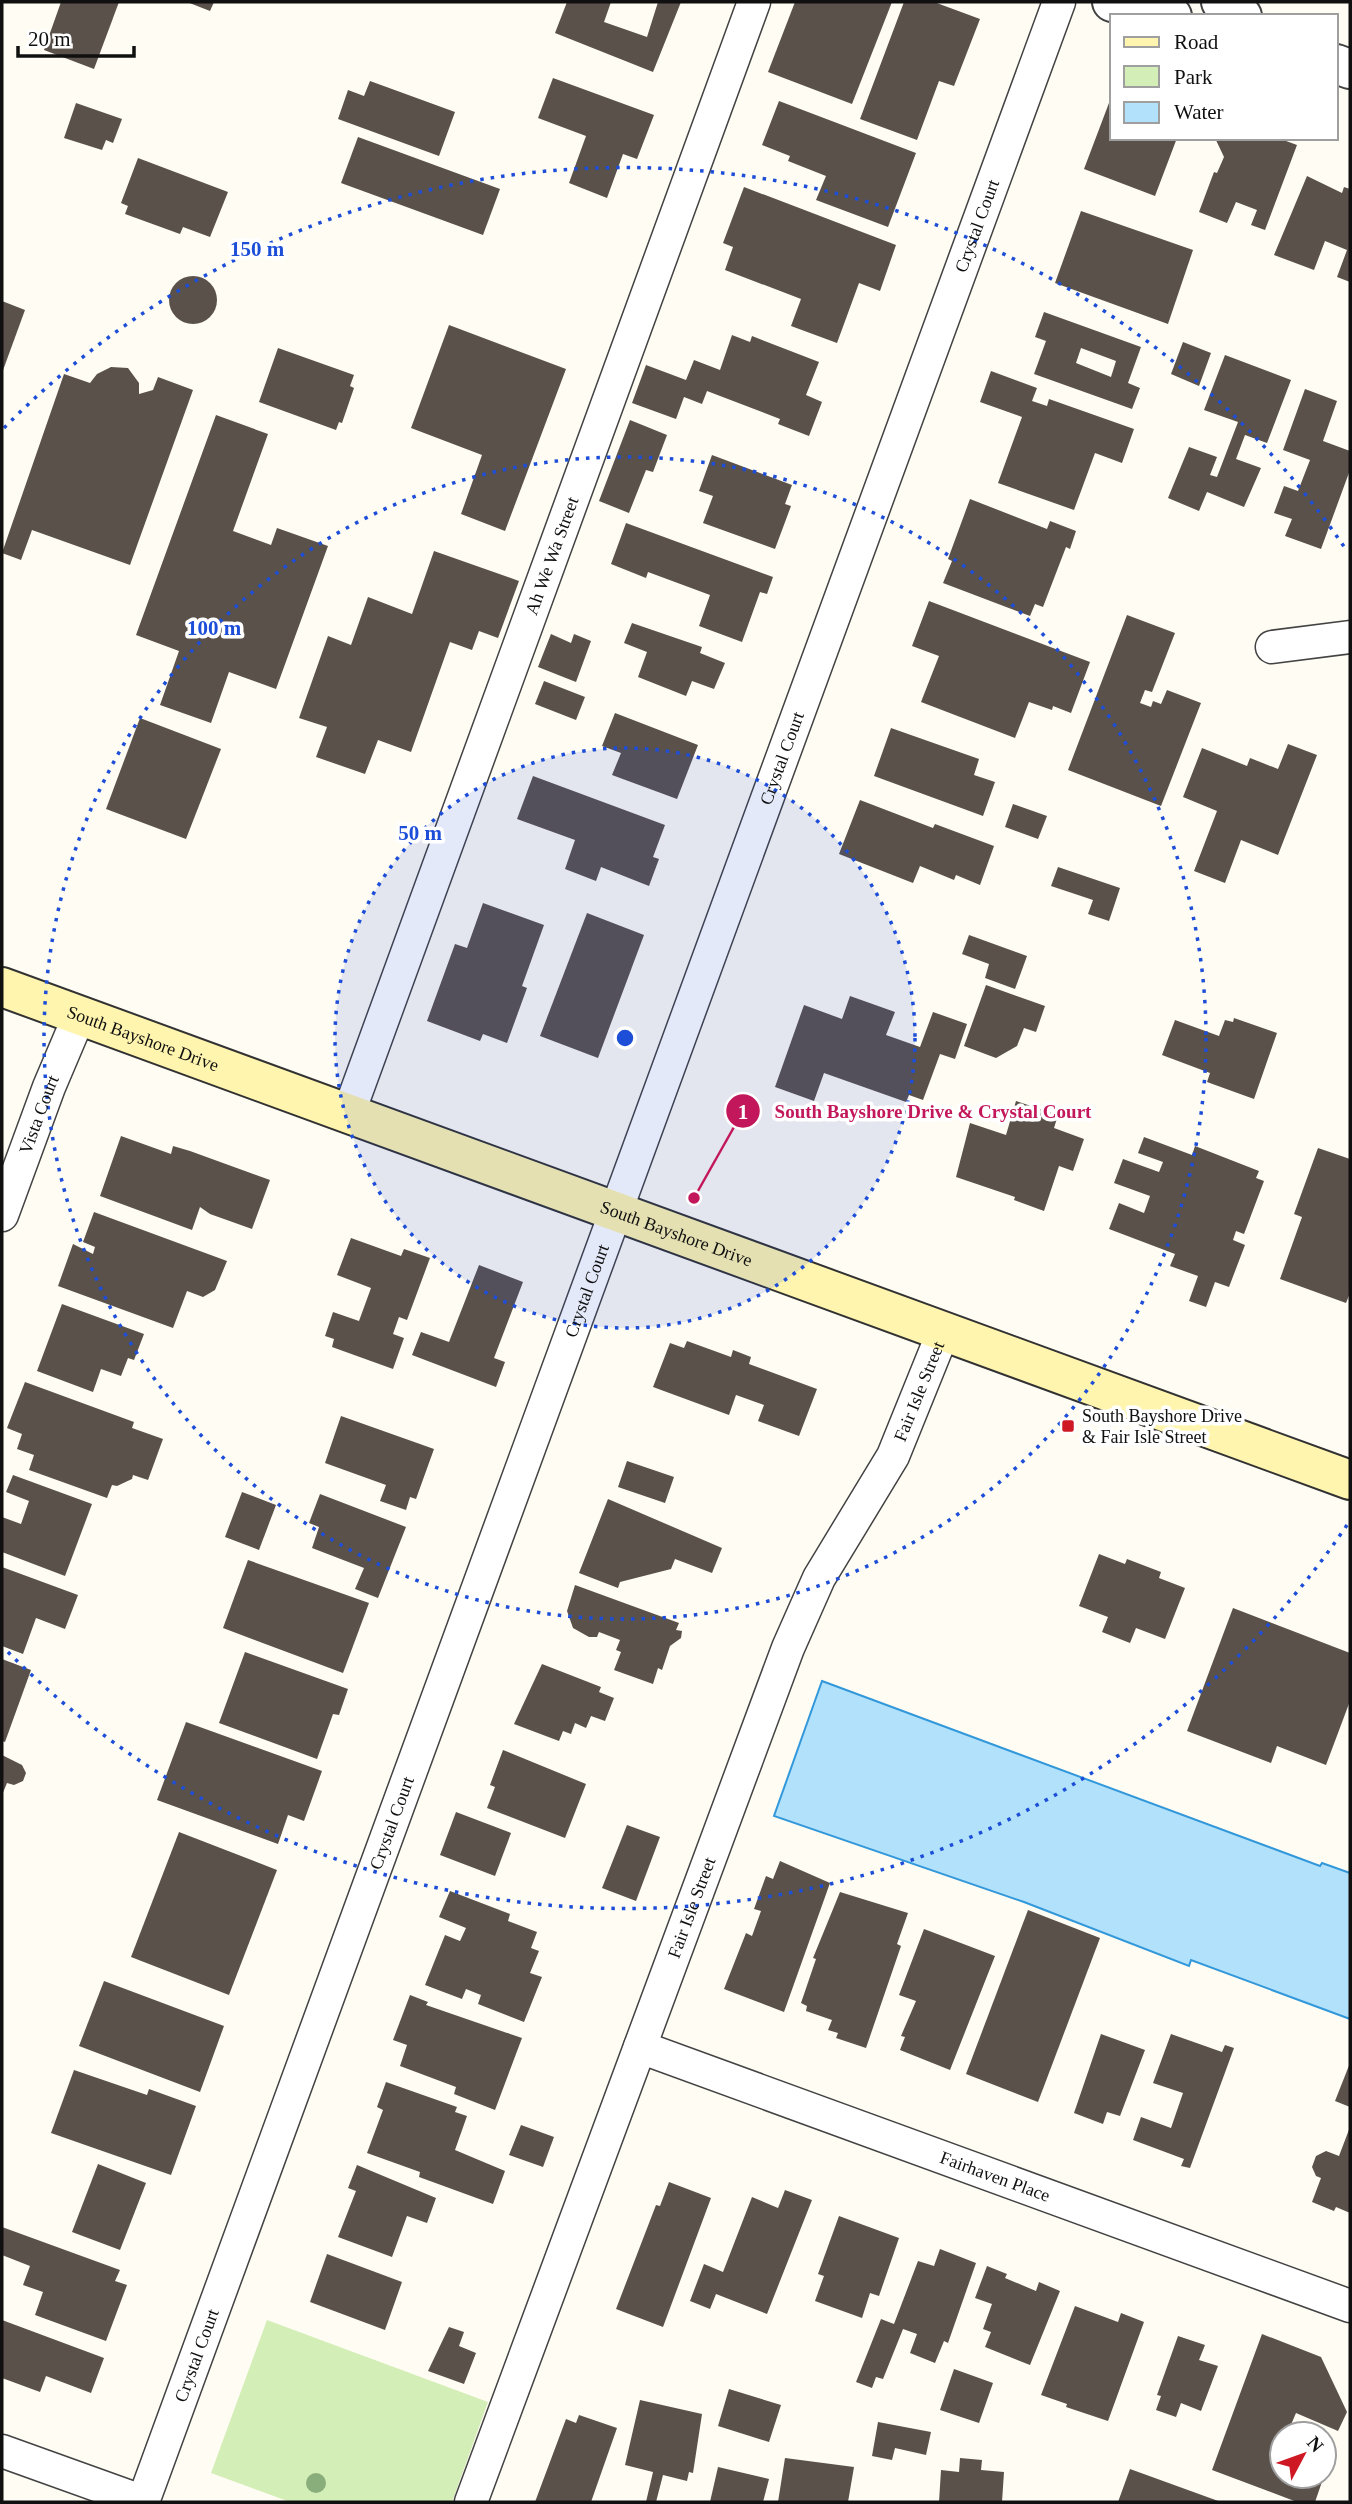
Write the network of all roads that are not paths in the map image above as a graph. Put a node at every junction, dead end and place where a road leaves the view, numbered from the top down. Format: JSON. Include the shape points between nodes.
{"nodes":[{"id":1,"x":754,"y":2,"type":"edge"},
{"id":2,"x":1059,"y":2,"type":"edge"},
{"id":3,"x":1112,"y":2,"type":"edge"},
{"id":4,"x":1221,"y":2,"type":"edge"},
{"id":5,"x":1159,"y":9,"type":"edge"},
{"id":6,"x":1239,"y":14,"type":"edge"},
{"id":7,"x":1350,"y":637,"type":"edge"},
{"id":8,"x":1272,"y":647,"type":"dead end"},
{"id":9,"x":2,"y":987,"type":"edge"},
{"id":10,"x":80,"y":1014,"type":"junction"},
{"id":11,"x":349,"y":1112,"type":"junction"},
{"id":12,"x":618,"y":1211,"type":"junction"},
{"id":13,"x":2,"y":1215,"type":"edge"},
{"id":14,"x":944,"y":1330,"type":"junction"},
{"id":15,"x":1350,"y":1480,"type":"edge"},
{"id":16,"x":639,"y":2048,"type":"junction"},
{"id":17,"x":1350,"y":2306,"type":"edge"},
{"id":18,"x":2,"y":2451,"type":"edge"},
{"id":19,"x":143,"y":2502,"type":"edge"},
{"id":20,"x":471,"y":2502,"type":"edge"}],
"edges":[{"from":1,"to":11,"type":"street","name":"Ah We Wa Street"},
{"from":2,"to":12,"type":"street","name":"Crystal Court"},
{"from":3,"to":5,"type":"street"},
{"from":4,"to":6,"type":"street"},
{"from":7,"to":8,"type":"street"},
{"from":9,"to":10,"type":"main road","name":"South Bayshore Drive"},
{"from":10,"to":11,"type":"main road","name":"South Bayshore Drive"},
{"from":10,"to":13,"type":"street","name":"Vista Court"},
{"from":11,"to":12,"type":"main road","name":"South Bayshore Drive"},
{"from":12,"to":14,"type":"main road","name":"South Bayshore Drive"},
{"from":12,"to":19,"type":"street","name":"Crystal Court"},
{"from":14,"to":15,"type":"main road","name":"South Bayshore Drive"},
{"from":14,"to":16,"type":"street","name":"Fair Isle Street","via":[[882,1477],[819,1578],[801,1616]]},
{"from":16,"to":17,"type":"street","name":"Fairhaven Place"},
{"from":16,"to":20,"type":"street","name":"Fair Isle Street"},
{"from":18,"to":19,"type":"street"}]}
